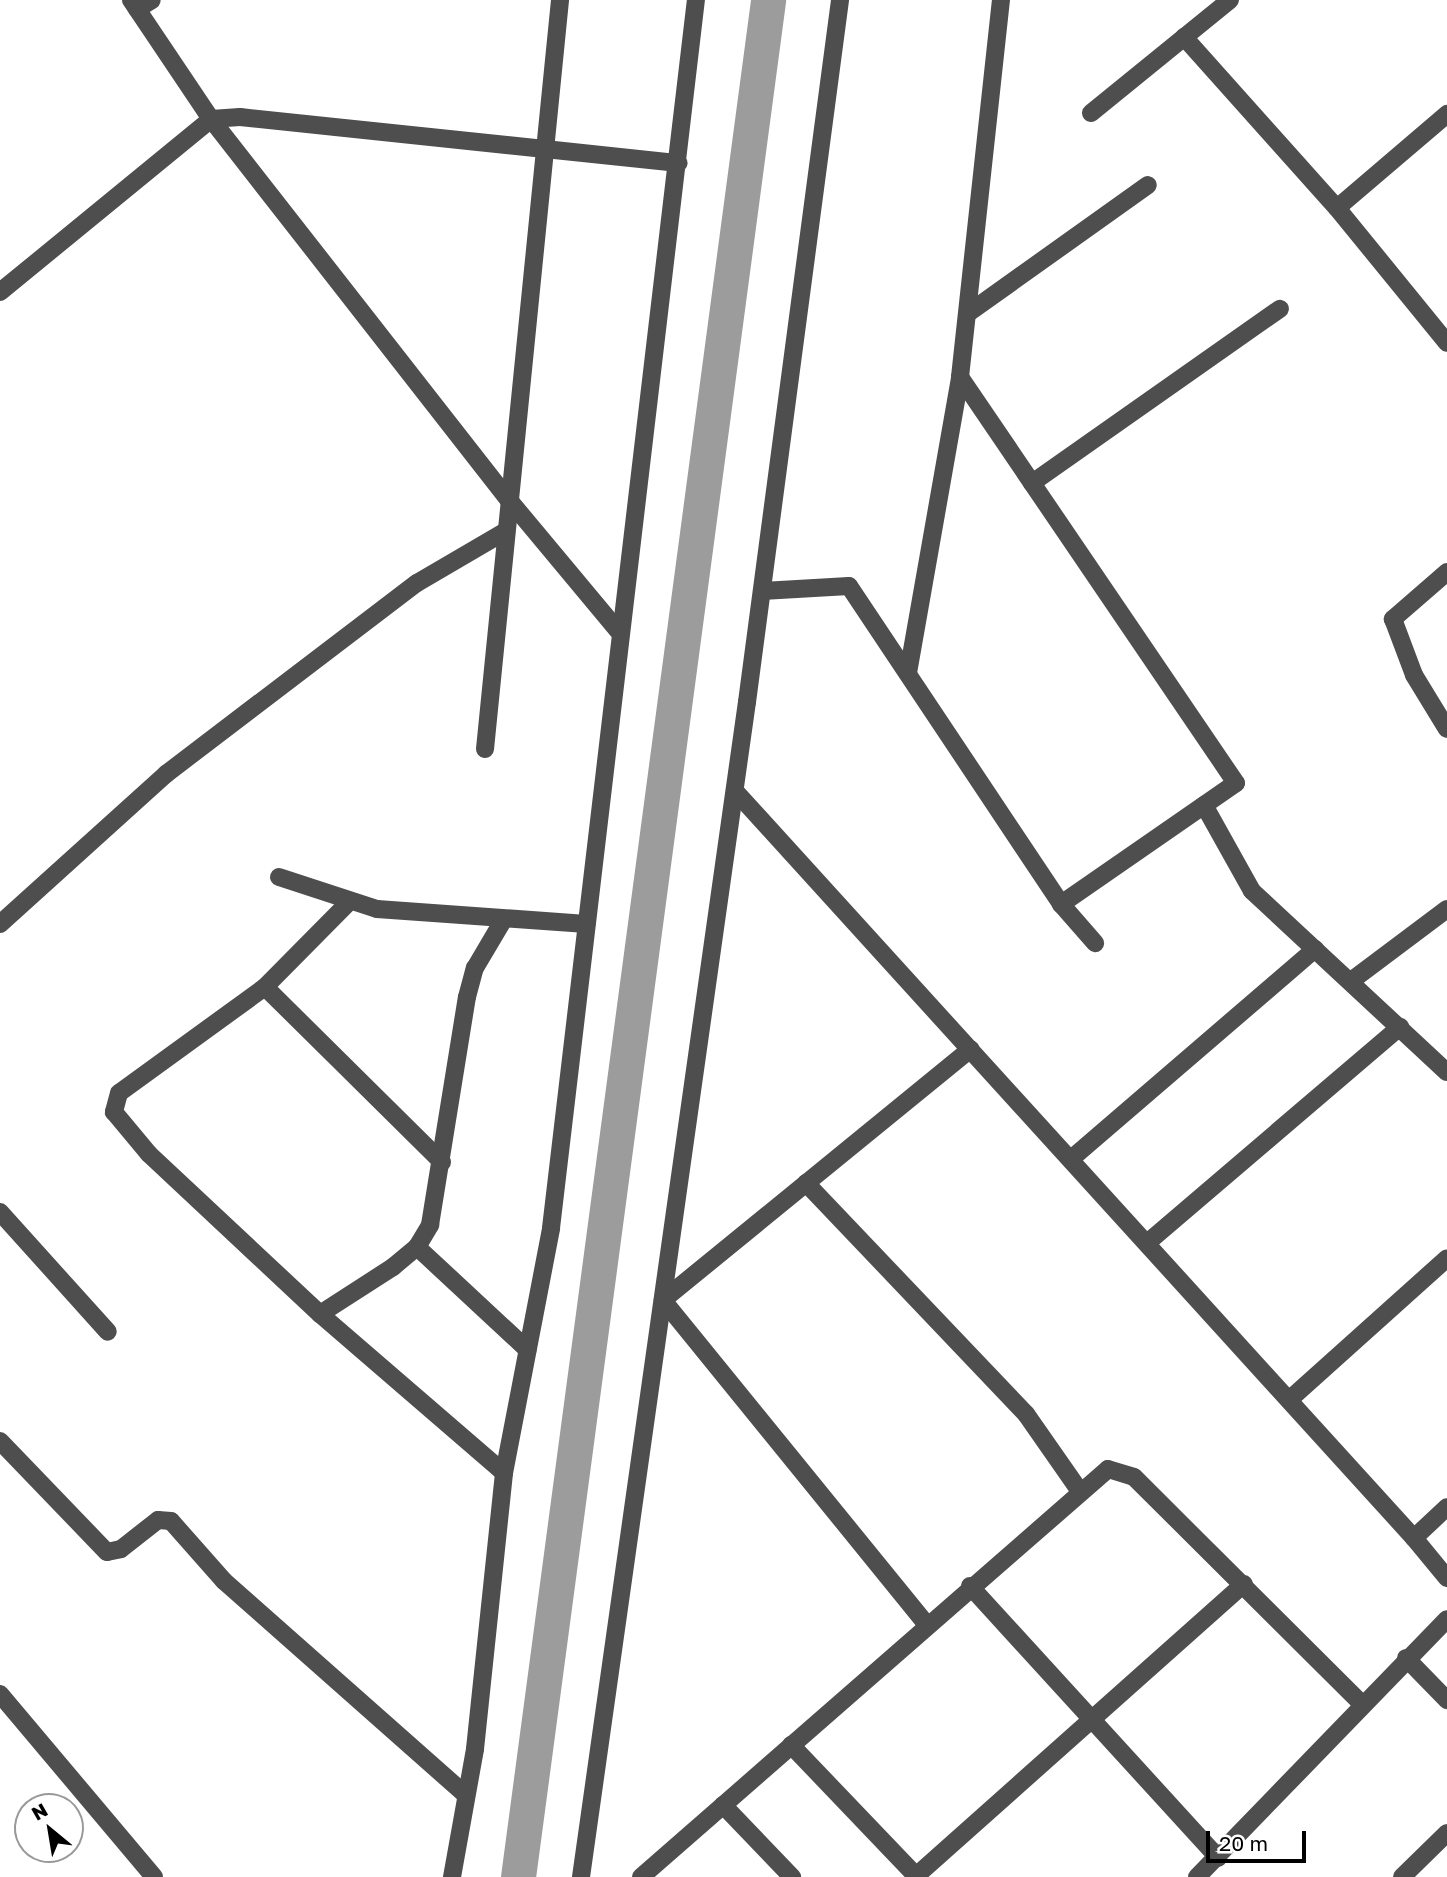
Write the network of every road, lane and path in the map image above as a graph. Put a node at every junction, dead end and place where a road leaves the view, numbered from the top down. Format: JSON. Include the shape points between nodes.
{"nodes":[{"id":1,"x":560,"y":0,"type":"edge"},
{"id":2,"x":696,"y":0,"type":"edge"},
{"id":3,"x":840,"y":0,"type":"edge"},
{"id":4,"x":1001,"y":0,"type":"edge"},
{"id":5,"x":1230,"y":0,"type":"edge"},
{"id":6,"x":140,"y":3,"type":"edge"},
{"id":7,"x":1184,"y":37,"type":"junction"},
{"id":8,"x":1091,"y":113,"type":"dead end"},
{"id":9,"x":1447,"y":114,"type":"edge"},
{"id":10,"x":211,"y":119,"type":"junction"},
{"id":11,"x":543,"y":149,"type":"junction"},
{"id":12,"x":679,"y":163,"type":"junction"},
{"id":13,"x":1148,"y":185,"type":"dead end"},
{"id":14,"x":1337,"y":208,"type":"junction"},
{"id":15,"x":0,"y":292,"type":"edge"},
{"id":16,"x":1280,"y":309,"type":"dead end"},
{"id":17,"x":967,"y":314,"type":"junction"},
{"id":18,"x":1447,"y":343,"type":"edge"},
{"id":19,"x":960,"y":377,"type":"junction"},
{"id":20,"x":1032,"y":483,"type":"junction"},
{"id":21,"x":509,"y":500,"type":"junction"},
{"id":22,"x":506,"y":531,"type":"junction"},
{"id":23,"x":1447,"y":572,"type":"edge"},
{"id":24,"x":762,"y":591,"type":"junction"},
{"id":25,"x":618,"y":631,"type":"junction"},
{"id":26,"x":908,"y":673,"type":"junction"},
{"id":27,"x":1447,"y":729,"type":"edge"},
{"id":28,"x":485,"y":750,"type":"dead end"},
{"id":29,"x":735,"y":791,"type":"junction"},
{"id":30,"x":1205,"y":806,"type":"junction"},
{"id":31,"x":279,"y":877,"type":"dead end"},
{"id":32,"x":350,"y":901,"type":"junction"},
{"id":33,"x":1061,"y":904,"type":"junction"},
{"id":34,"x":1447,"y":909,"type":"edge"},
{"id":35,"x":504,"y":919,"type":"junction"},
{"id":36,"x":0,"y":924,"type":"edge"},
{"id":37,"x":586,"y":924,"type":"junction"},
{"id":38,"x":1096,"y":943,"type":"dead end"},
{"id":39,"x":1315,"y":949,"type":"junction"},
{"id":40,"x":1351,"y":981,"type":"junction"},
{"id":41,"x":265,"y":987,"type":"junction"},
{"id":42,"x":1400,"y":1027,"type":"junction"},
{"id":43,"x":971,"y":1049,"type":"junction"},
{"id":44,"x":1447,"y":1072,"type":"edge"},
{"id":45,"x":1071,"y":1159,"type":"junction"},
{"id":46,"x":442,"y":1162,"type":"junction"},
{"id":47,"x":806,"y":1183,"type":"junction"},
{"id":48,"x":0,"y":1212,"type":"edge"},
{"id":49,"x":1147,"y":1243,"type":"junction"},
{"id":50,"x":417,"y":1247,"type":"junction"},
{"id":51,"x":1447,"y":1258,"type":"edge"},
{"id":52,"x":663,"y":1300,"type":"junction"},
{"id":53,"x":320,"y":1314,"type":"junction"},
{"id":54,"x":108,"y":1332,"type":"dead end"},
{"id":55,"x":528,"y":1350,"type":"junction"},
{"id":56,"x":1289,"y":1400,"type":"junction"},
{"id":57,"x":0,"y":1441,"type":"edge"},
{"id":58,"x":504,"y":1473,"type":"junction"},
{"id":59,"x":1079,"y":1490,"type":"junction"},
{"id":60,"x":1447,"y":1507,"type":"edge"},
{"id":61,"x":1414,"y":1538,"type":"junction"},
{"id":62,"x":1447,"y":1578,"type":"edge"},
{"id":63,"x":1244,"y":1584,"type":"junction"},
{"id":64,"x":970,"y":1586,"type":"junction"},
{"id":65,"x":1447,"y":1619,"type":"edge"},
{"id":66,"x":927,"y":1625,"type":"junction"},
{"id":67,"x":1406,"y":1658,"type":"junction"},
{"id":68,"x":0,"y":1694,"type":"edge"},
{"id":69,"x":1447,"y":1700,"type":"edge"},
{"id":70,"x":1363,"y":1705,"type":"junction"},
{"id":71,"x":1090,"y":1718,"type":"junction"},
{"id":72,"x":791,"y":1745,"type":"junction"},
{"id":73,"x":466,"y":1795,"type":"junction"},
{"id":74,"x":723,"y":1805,"type":"junction"},
{"id":75,"x":1447,"y":1833,"type":"edge"},
{"id":76,"x":1218,"y":1858,"type":"junction"},
{"id":77,"x":154,"y":1877,"type":"edge"},
{"id":78,"x":452,"y":1877,"type":"edge"},
{"id":79,"x":581,"y":1877,"type":"edge"},
{"id":80,"x":641,"y":1877,"type":"edge"},
{"id":81,"x":792,"y":1877,"type":"edge"},
{"id":82,"x":916,"y":1877,"type":"edge"},
{"id":83,"x":1197,"y":1877,"type":"edge"},
{"id":84,"x":1402,"y":1877,"type":"edge"}],
"edges":[{"from":1,"to":11,"type":"street"},
{"from":2,"to":12,"type":"street"},
{"from":3,"to":24,"type":"street"},
{"from":4,"to":17,"type":"street"},
{"from":5,"to":7,"type":"street"},
{"from":6,"to":10,"type":"street"},
{"from":7,"to":8,"type":"street"},
{"from":7,"to":14,"type":"street"},
{"from":9,"to":14,"type":"street"},
{"from":10,"to":11,"type":"street","via":[[240,117]]},
{"from":10,"to":15,"type":"street"},
{"from":10,"to":21,"type":"street"},
{"from":11,"to":12,"type":"street"},
{"from":11,"to":21,"type":"street"},
{"from":12,"to":25,"type":"street"},
{"from":13,"to":17,"type":"street"},
{"from":14,"to":18,"type":"street"},
{"from":16,"to":20,"type":"street"},
{"from":17,"to":19,"type":"street"},
{"from":19,"to":20,"type":"street"},
{"from":19,"to":26,"type":"street"},
{"from":20,"to":30,"type":"street","via":[[1236,783]]},
{"from":21,"to":22,"type":"street"},
{"from":21,"to":25,"type":"street"},
{"from":22,"to":28,"type":"street"},
{"from":22,"to":36,"type":"street","via":[[417,583],[166,774]]},
{"from":23,"to":27,"type":"street","via":[[1394,619],[1413,674]]},
{"from":24,"to":26,"type":"street","via":[[849,586]]},
{"from":24,"to":29,"type":"street"},
{"from":25,"to":37,"type":"street"},
{"from":26,"to":33,"type":"street"},
{"from":29,"to":43,"type":"street"},
{"from":29,"to":52,"type":"street"},
{"from":30,"to":33,"type":"street"},
{"from":30,"to":39,"type":"street","via":[[1252,891]]},
{"from":31,"to":32,"type":"street"},
{"from":32,"to":35,"type":"street","via":[[377,909]]},
{"from":32,"to":41,"type":"street"},
{"from":33,"to":38,"type":"street"},
{"from":34,"to":40,"type":"street"},
{"from":35,"to":37,"type":"street"},
{"from":35,"to":46,"type":"street","via":[[475,968],[467,997]]},
{"from":37,"to":55,"type":"street","via":[[551,1228]]},
{"from":39,"to":40,"type":"street"},
{"from":39,"to":45,"type":"street"},
{"from":40,"to":42,"type":"street"},
{"from":41,"to":46,"type":"street"},
{"from":41,"to":53,"type":"street","via":[[119,1093],[114,1112],[149,1154]]},
{"from":42,"to":44,"type":"street"},
{"from":42,"to":49,"type":"street"},
{"from":43,"to":45,"type":"street"},
{"from":43,"to":47,"type":"street"},
{"from":45,"to":49,"type":"street"},
{"from":46,"to":50,"type":"street","via":[[430,1225]]},
{"from":47,"to":52,"type":"street"},
{"from":47,"to":59,"type":"street","via":[[1026,1414]]},
{"from":48,"to":54,"type":"street"},
{"from":49,"to":56,"type":"street"},
{"from":50,"to":53,"type":"street"},
{"from":50,"to":55,"type":"street"},
{"from":51,"to":56,"type":"street"},
{"from":52,"to":66,"type":"street"},
{"from":52,"to":79,"type":"street"},
{"from":53,"to":58,"type":"street"},
{"from":55,"to":58,"type":"street"},
{"from":56,"to":61,"type":"street"},
{"from":57,"to":73,"type":"street","via":[[107,1552],[121,1549],[158,1520],[171,1521],[224,1581]]},
{"from":58,"to":73,"type":"street","via":[[475,1749]]},
{"from":59,"to":63,"type":"street","via":[[1108,1469],[1134,1477]]},
{"from":59,"to":64,"type":"street"},
{"from":60,"to":61,"type":"street"},
{"from":61,"to":62,"type":"street"},
{"from":63,"to":70,"type":"street"},
{"from":63,"to":71,"type":"street"},
{"from":64,"to":66,"type":"street"},
{"from":64,"to":71,"type":"street"},
{"from":65,"to":67,"type":"street"},
{"from":66,"to":72,"type":"street"},
{"from":67,"to":69,"type":"street"},
{"from":67,"to":70,"type":"street"},
{"from":68,"to":77,"type":"street"},
{"from":70,"to":76,"type":"street"},
{"from":71,"to":76,"type":"street"},
{"from":71,"to":82,"type":"street"},
{"from":72,"to":74,"type":"street"},
{"from":72,"to":82,"type":"street"},
{"from":73,"to":78,"type":"street"},
{"from":74,"to":80,"type":"street"},
{"from":74,"to":81,"type":"street"},
{"from":75,"to":84,"type":"street"},
{"from":76,"to":83,"type":"street"}]}
